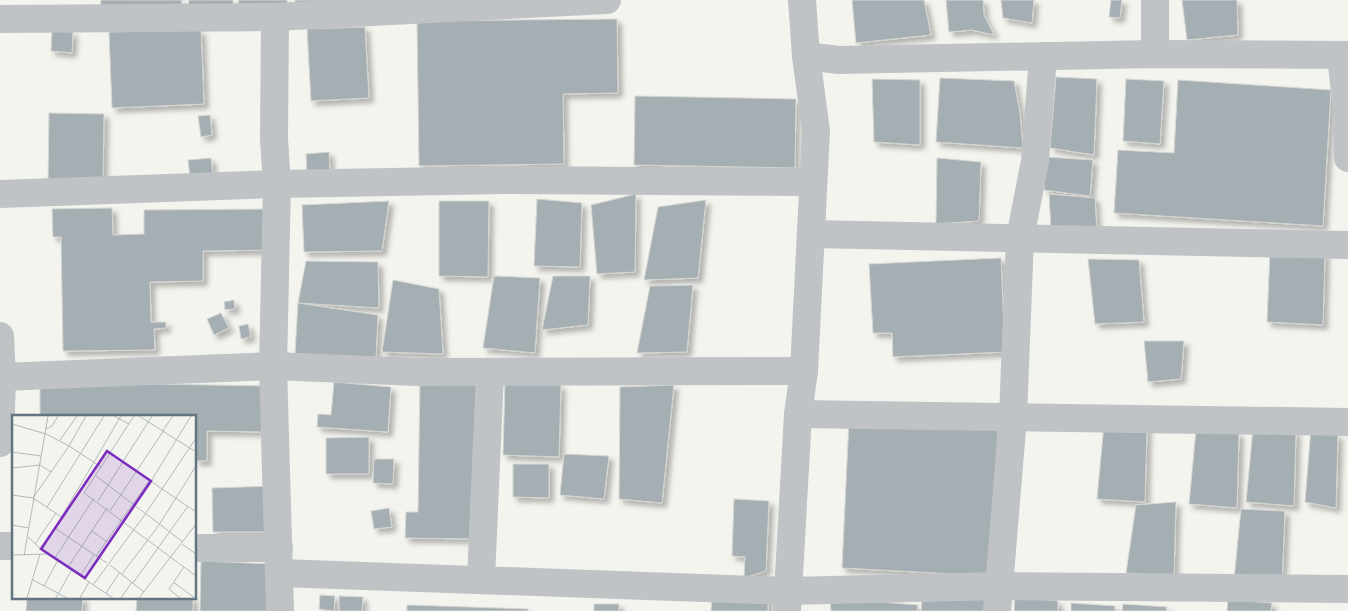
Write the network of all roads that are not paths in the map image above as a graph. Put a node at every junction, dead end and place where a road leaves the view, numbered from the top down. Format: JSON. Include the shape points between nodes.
{"nodes":[{"id":1,"x":607,"y":0,"type":"edge"},
{"id":2,"x":802,"y":0,"type":"edge"},
{"id":3,"x":1154,"y":0,"type":"edge"},
{"id":4,"x":428,"y":5,"type":"edge"},
{"id":5,"x":275,"y":17,"type":"junction"},
{"id":6,"x":0,"y":19,"type":"edge"},
{"id":7,"x":1155,"y":54,"type":"junction"},
{"id":8,"x":1345,"y":55,"type":"edge"},
{"id":9,"x":806,"y":56,"type":"junction"},
{"id":10,"x":1043,"y":56,"type":"junction"},
{"id":11,"x":1348,"y":158,"type":"edge"},
{"id":12,"x":814,"y":182,"type":"junction"},
{"id":13,"x":277,"y":184,"type":"junction"},
{"id":14,"x":0,"y":194,"type":"edge"},
{"id":15,"x":811,"y":234,"type":"junction"},
{"id":16,"x":1020,"y":238,"type":"junction"},
{"id":17,"x":1348,"y":245,"type":"edge"},
{"id":18,"x":0,"y":336,"type":"edge"},
{"id":19,"x":273,"y":366,"type":"junction"},
{"id":20,"x":804,"y":371,"type":"junction"},
{"id":21,"x":490,"y":372,"type":"junction"},
{"id":22,"x":2,"y":377,"type":"junction"},
{"id":23,"x":798,"y":414,"type":"junction"},
{"id":24,"x":1013,"y":417,"type":"junction"},
{"id":25,"x":1348,"y":422,"type":"edge"},
{"id":26,"x":0,"y":431,"type":"edge"},
{"id":27,"x":196,"y":548,"type":"edge"},
{"id":28,"x":279,"y":561,"type":"junction"},
{"id":29,"x":481,"y":579,"type":"junction"},
{"id":30,"x":1348,"y":589,"type":"edge"},
{"id":31,"x":998,"y":599,"type":"edge"},
{"id":32,"x":788,"y":601,"type":"edge"},
{"id":33,"x":280,"y":611,"type":"edge"}],
"edges":[{"from":1,"to":4,"type":"street"},
{"from":2,"to":9,"type":"street"},
{"from":3,"to":7,"type":"street"},
{"from":4,"to":5,"type":"street"},
{"from":5,"to":6,"type":"street"},
{"from":5,"to":13,"type":"street"},
{"from":7,"to":8,"type":"street"},
{"from":7,"to":10,"type":"street"},
{"from":8,"to":11,"type":"street"},
{"from":9,"to":10,"type":"street","via":[[839,60]]},
{"from":9,"to":12,"type":"street","via":[[816,131]]},
{"from":10,"to":16,"type":"street","via":[[1035,161]]},
{"from":12,"to":13,"type":"street","via":[[505,180]]},
{"from":12,"to":15,"type":"street"},
{"from":13,"to":14,"type":"street"},
{"from":13,"to":19,"type":"street"},
{"from":15,"to":16,"type":"street"},
{"from":15,"to":20,"type":"street"},
{"from":16,"to":17,"type":"street"},
{"from":16,"to":24,"type":"street"},
{"from":18,"to":22,"type":"street"},
{"from":19,"to":21,"type":"street"},
{"from":19,"to":22,"type":"street"},
{"from":19,"to":28,"type":"street"},
{"from":20,"to":21,"type":"street"},
{"from":20,"to":23,"type":"street"},
{"from":21,"to":29,"type":"street"},
{"from":22,"to":26,"type":"street"},
{"from":23,"to":24,"type":"street"},
{"from":23,"to":32,"type":"street"},
{"from":24,"to":25,"type":"street"},
{"from":24,"to":31,"type":"street"},
{"from":27,"to":28,"type":"street"},
{"from":28,"to":29,"type":"street"},
{"from":28,"to":33,"type":"street"},
{"from":29,"to":32,"type":"street"},
{"from":30,"to":31,"type":"street"},
{"from":31,"to":32,"type":"street"}]}
